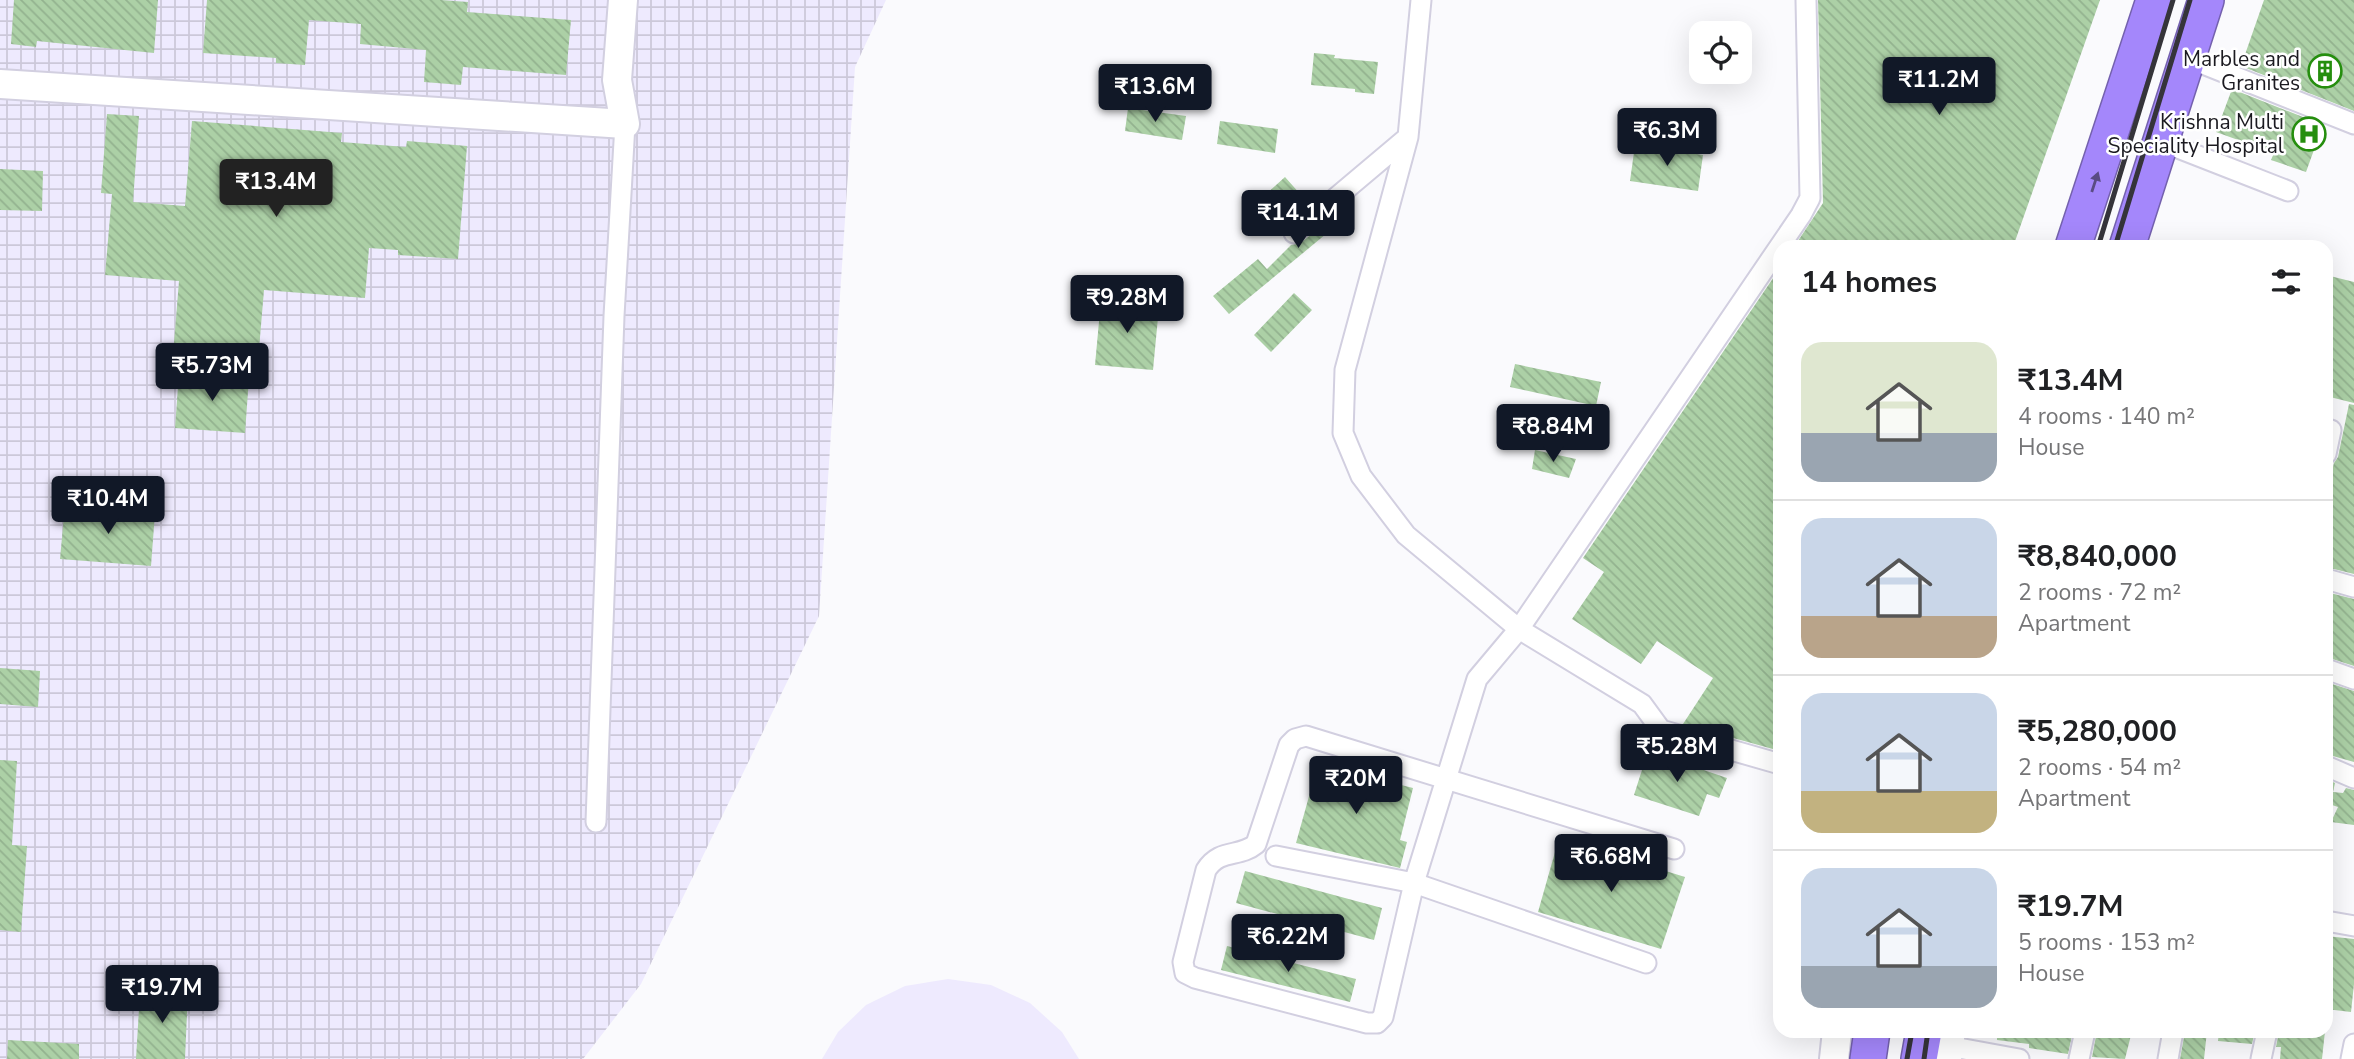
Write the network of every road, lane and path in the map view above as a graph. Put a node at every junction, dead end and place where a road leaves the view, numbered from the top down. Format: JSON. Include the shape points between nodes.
{"nodes":[{"id":1,"x":622,"y":0,"type":"edge"},
{"id":2,"x":637,"y":0,"type":"edge"},
{"id":3,"x":1421,"y":0,"type":"edge"},
{"id":4,"x":1806,"y":0,"type":"edge"},
{"id":5,"x":2154,"y":0,"type":"edge"},
{"id":6,"x":2206,"y":0,"type":"edge"},
{"id":7,"x":2189,"y":58,"type":"junction"},
{"id":8,"x":0,"y":85,"type":"edge"},
{"id":9,"x":2123,"y":95,"type":"junction"},
{"id":10,"x":625,"y":124,"type":"junction"},
{"id":11,"x":2354,"y":124,"type":"edge"},
{"id":12,"x":2165,"y":126,"type":"junction"},
{"id":13,"x":1408,"y":137,"type":"junction"},
{"id":14,"x":2106,"y":149,"type":"junction"},
{"id":15,"x":2288,"y":191,"type":"dead end"},
{"id":16,"x":2143,"y":196,"type":"junction"},
{"id":17,"x":1294,"y":233,"type":"dead end"},
{"id":18,"x":1784,"y":240,"type":"edge"},
{"id":19,"x":2075,"y":240,"type":"edge"},
{"id":20,"x":2129,"y":240,"type":"edge"},
{"id":21,"x":1773,"y":256,"type":"edge"},
{"id":22,"x":2333,"y":581,"type":"edge"},
{"id":23,"x":2354,"y":587,"type":"edge"},
{"id":24,"x":1519,"y":629,"type":"junction"},
{"id":25,"x":2333,"y":672,"type":"edge"},
{"id":26,"x":2354,"y":680,"type":"edge"},
{"id":27,"x":1773,"y":762,"type":"edge"},
{"id":28,"x":2333,"y":769,"type":"edge"},
{"id":29,"x":1445,"y":778,"type":"junction"},
{"id":30,"x":2354,"y":778,"type":"edge"},
{"id":31,"x":596,"y":822,"type":"dead end"},
{"id":32,"x":1674,"y":849,"type":"dead end"},
{"id":33,"x":1276,"y":856,"type":"dead end"},
{"id":34,"x":1414,"y":883,"type":"junction"},
{"id":35,"x":2333,"y":922,"type":"edge"},
{"id":36,"x":2354,"y":926,"type":"edge"},
{"id":37,"x":1646,"y":963,"type":"dead end"},
{"id":38,"x":1836,"y":1038,"type":"edge"},
{"id":39,"x":1871,"y":1038,"type":"edge"},
{"id":40,"x":2084,"y":1038,"type":"edge"},
{"id":41,"x":2172,"y":1038,"type":"edge"},
{"id":42,"x":2266,"y":1038,"type":"edge"},
{"id":43,"x":2354,"y":1044,"type":"edge"},
{"id":44,"x":1936,"y":1045,"type":"edge"},
{"id":45,"x":1834,"y":1059,"type":"edge"},
{"id":46,"x":1868,"y":1059,"type":"edge"},
{"id":47,"x":2019,"y":1059,"type":"edge"},
{"id":48,"x":2079,"y":1059,"type":"edge"},
{"id":49,"x":2168,"y":1059,"type":"edge"},
{"id":50,"x":2261,"y":1059,"type":"edge"},
{"id":51,"x":2351,"y":1059,"type":"edge"}],
"edges":[{"from":1,"to":10,"type":"street","via":[[617,80]]},
{"from":2,"to":10,"type":"street"},
{"from":3,"to":13,"type":"street"},
{"from":4,"to":18,"type":"street","via":[[1810,198]]},
{"from":5,"to":9,"type":"highway"},
{"from":6,"to":7,"type":"highway"},
{"from":7,"to":11,"type":"street"},
{"from":7,"to":12,"type":"highway"},
{"from":8,"to":10,"type":"street"},
{"from":9,"to":12,"type":"highway"},
{"from":9,"to":14,"type":"highway"},
{"from":10,"to":31,"type":"street"},
{"from":12,"to":15,"type":"street"},
{"from":12,"to":16,"type":"highway"},
{"from":13,"to":17,"type":"street"},
{"from":13,"to":24,"type":"street","via":[[1345,370],[1343,433],[1361,476],[1406,535]]},
{"from":14,"to":16,"type":"highway","via":[[2133,139],[2144,144],[2148,152],[2137,185]]},
{"from":19,"to":14,"type":"highway","one_way":true},
{"from":16,"to":20,"type":"highway"},
{"from":21,"to":24,"type":"street"},
{"from":22,"to":23,"type":"street"},
{"from":24,"to":27,"type":"street","via":[[1643,704],[1661,730]]},
{"from":24,"to":29,"type":"street","via":[[1477,678]]},
{"from":25,"to":26,"type":"street"},
{"from":28,"to":30,"type":"street"},
{"from":29,"to":32,"type":"street"},
{"from":29,"to":34,"type":"street"},
{"from":29,"to":34,"type":"street","via":[[1306,736],[1295,739],[1289,745],[1256,844],[1221,855],[1206,870],[1182,962],[1185,973],[1340,1017],[1377,1023],[1383,1017]]},
{"from":33,"to":34,"type":"street"},
{"from":34,"to":37,"type":"street"},
{"from":35,"to":36,"type":"street"},
{"from":38,"to":45,"type":"street"},
{"from":39,"to":46,"type":"highway"},
{"from":40,"to":48,"type":"street"},
{"from":41,"to":49,"type":"street"},
{"from":42,"to":50,"type":"street"},
{"from":43,"to":51,"type":"street"},
{"from":44,"to":47,"type":"street"}]}
